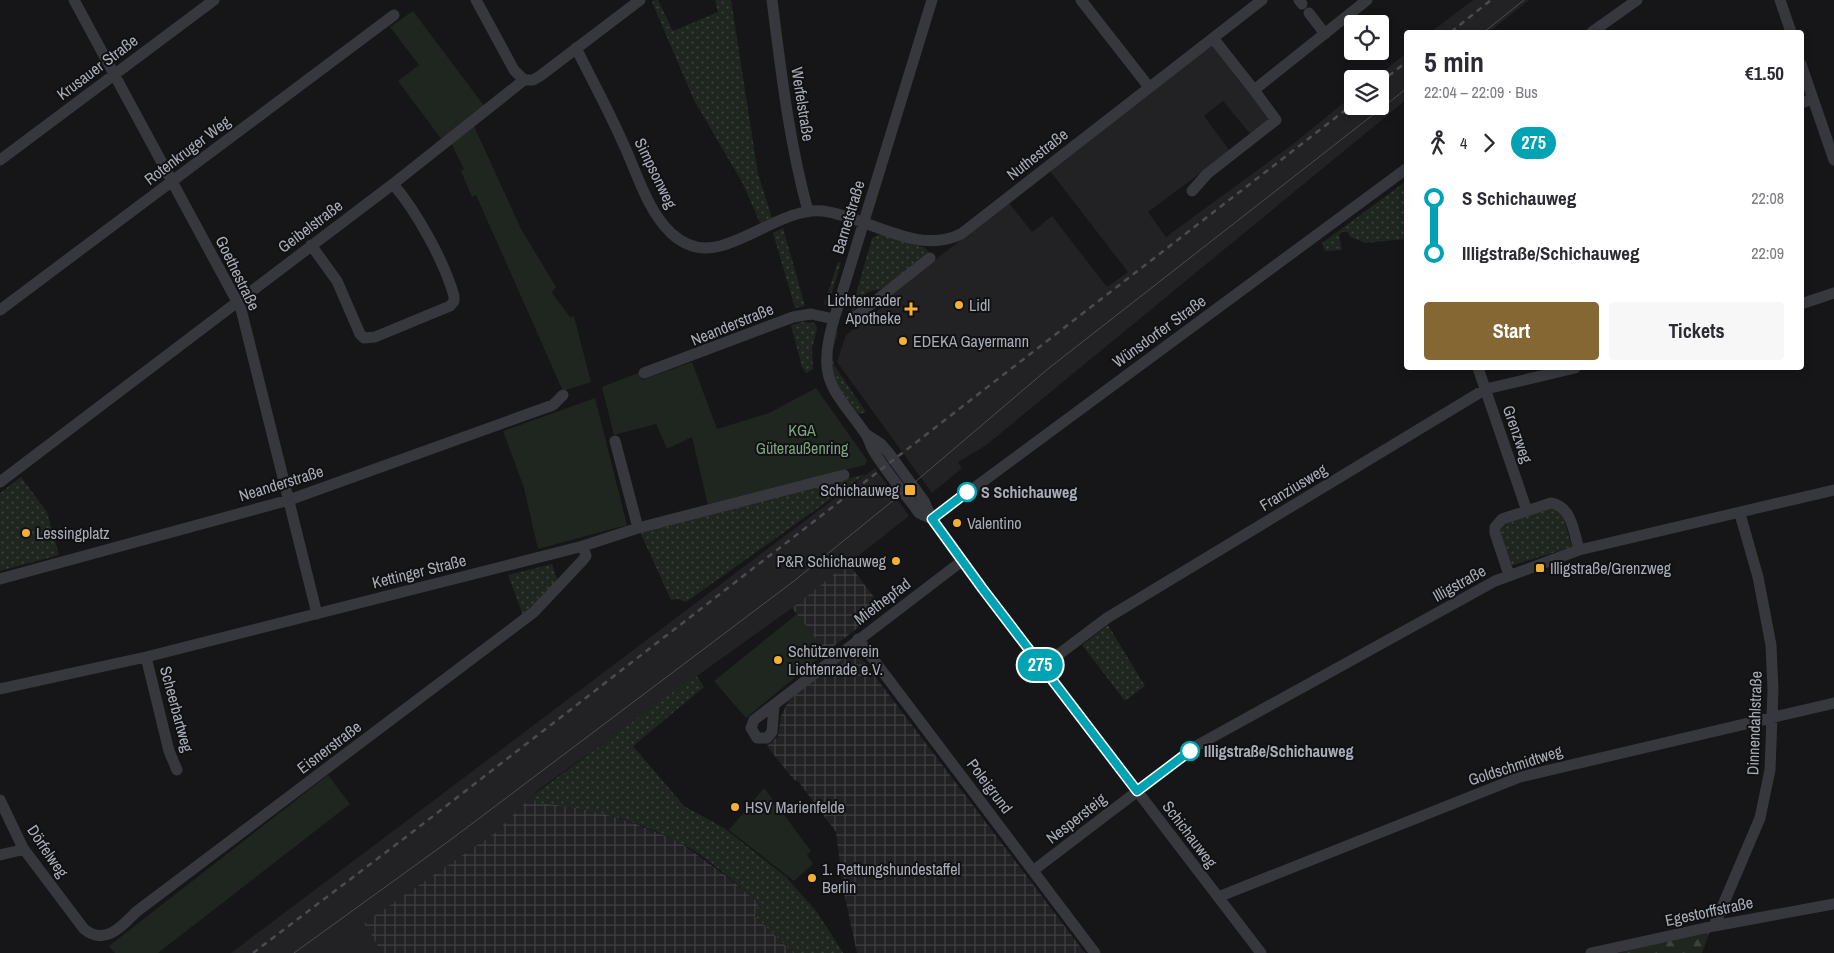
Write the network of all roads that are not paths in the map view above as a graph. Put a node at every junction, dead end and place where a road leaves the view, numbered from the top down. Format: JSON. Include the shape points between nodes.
{"nodes":[{"id":1,"x":74,"y":0,"type":"edge"},
{"id":2,"x":214,"y":0,"type":"edge"},
{"id":3,"x":476,"y":0,"type":"edge"},
{"id":4,"x":640,"y":0,"type":"edge"},
{"id":5,"x":772,"y":0,"type":"edge"},
{"id":6,"x":932,"y":0,"type":"edge"},
{"id":7,"x":1081,"y":0,"type":"edge"},
{"id":8,"x":1262,"y":0,"type":"edge"},
{"id":9,"x":1367,"y":0,"type":"edge"},
{"id":10,"x":1636,"y":0,"type":"edge"},
{"id":11,"x":1780,"y":0,"type":"edge"},
{"id":12,"x":1303,"y":6,"type":"edge"},
{"id":13,"x":394,"y":16,"type":"dead end"},
{"id":14,"x":1604,"y":24,"type":"junction"},
{"id":15,"x":1595,"y":30,"type":"edge"},
{"id":16,"x":1611,"y":30,"type":"edge"},
{"id":17,"x":1790,"y":30,"type":"edge"},
{"id":18,"x":1325,"y":34,"type":"junction"},
{"id":19,"x":1213,"y":38,"type":"junction"},
{"id":20,"x":576,"y":48,"type":"junction"},
{"id":21,"x":1804,"y":73,"type":"edge"},
{"id":22,"x":114,"y":74,"type":"junction"},
{"id":23,"x":524,"y":80,"type":"junction"},
{"id":24,"x":1149,"y":87,"type":"junction"},
{"id":25,"x":1254,"y":90,"type":"junction"},
{"id":26,"x":1813,"y":99,"type":"junction"},
{"id":27,"x":1804,"y":102,"type":"edge"},
{"id":28,"x":0,"y":160,"type":"edge"},
{"id":29,"x":1834,"y":160,"type":"edge"},
{"id":30,"x":1404,"y":170,"type":"edge"},
{"id":31,"x":172,"y":181,"type":"junction"},
{"id":32,"x":393,"y":184,"type":"junction"},
{"id":33,"x":1192,"y":191,"type":"dead end"},
{"id":34,"x":808,"y":211,"type":"junction"},
{"id":35,"x":863,"y":222,"type":"junction"},
{"id":36,"x":311,"y":246,"type":"junction"},
{"id":37,"x":930,"y":258,"type":"dead end"},
{"id":38,"x":1834,"y":293,"type":"edge"},
{"id":39,"x":238,"y":303,"type":"junction"},
{"id":40,"x":1804,"y":303,"type":"edge"},
{"id":41,"x":0,"y":310,"type":"edge"},
{"id":42,"x":855,"y":316,"type":"dead end"},
{"id":43,"x":834,"y":319,"type":"junction"},
{"id":44,"x":1479,"y":370,"type":"edge"},
{"id":45,"x":1567,"y":370,"type":"edge"},
{"id":46,"x":644,"y":373,"type":"dead end"},
{"id":47,"x":1486,"y":390,"type":"junction"},
{"id":48,"x":563,"y":395,"type":"dead end"},
{"id":49,"x":615,"y":441,"type":"dead end"},
{"id":50,"x":844,"y":475,"type":"dead end"},
{"id":51,"x":0,"y":482,"type":"edge"},
{"id":52,"x":1834,"y":490,"type":"edge"},
{"id":53,"x":289,"y":500,"type":"junction"},
{"id":54,"x":1527,"y":511,"type":"junction"},
{"id":55,"x":1740,"y":514,"type":"junction"},
{"id":56,"x":932,"y":519,"type":"junction"},
{"id":57,"x":638,"y":528,"type":"junction"},
{"id":58,"x":584,"y":546,"type":"junction"},
{"id":59,"x":1579,"y":550,"type":"junction"},
{"id":60,"x":962,"y":561,"type":"junction"},
{"id":61,"x":1509,"y":575,"type":"junction"},
{"id":62,"x":0,"y":579,"type":"edge"},
{"id":63,"x":318,"y":614,"type":"junction"},
{"id":64,"x":858,"y":639,"type":"junction"},
{"id":65,"x":146,"y":657,"type":"junction"},
{"id":66,"x":1042,"y":667,"type":"junction"},
{"id":67,"x":0,"y":689,"type":"edge"},
{"id":68,"x":1834,"y":703,"type":"edge"},
{"id":69,"x":774,"y":705,"type":"dead end"},
{"id":70,"x":1772,"y":718,"type":"junction"},
{"id":71,"x":176,"y":770,"type":"dead end"},
{"id":72,"x":1137,"y":791,"type":"junction"},
{"id":73,"x":0,"y":800,"type":"edge"},
{"id":74,"x":23,"y":848,"type":"junction"},
{"id":75,"x":0,"y":855,"type":"edge"},
{"id":76,"x":1034,"y":870,"type":"junction"},
{"id":77,"x":1218,"y":897,"type":"junction"},
{"id":78,"x":1834,"y":904,"type":"edge"},
{"id":79,"x":74,"y":916,"type":"joint"},
{"id":80,"x":1714,"y":926,"type":"junction"},
{"id":81,"x":1095,"y":953,"type":"edge"},
{"id":82,"x":1260,"y":953,"type":"edge"},
{"id":83,"x":1591,"y":953,"type":"edge"}],
"edges":[{"from":1,"to":22,"type":"street","name":"Goethestraße"},
{"from":2,"to":22,"type":"street","name":"Krusauer Straße"},
{"from":3,"to":23,"type":"street","via":[[514,70]]},
{"from":4,"to":20,"type":"street","name":"Geibelstraße"},
{"from":5,"to":34,"type":"street","name":"Werfelstraße","via":[[786,112]]},
{"from":6,"to":35,"type":"street","name":"Barnetstraße"},
{"from":7,"to":24,"type":"street"},
{"from":8,"to":19,"type":"street","name":"Nuthestraße"},
{"from":9,"to":18,"type":"street"},
{"from":10,"to":14,"type":"street"},
{"from":11,"to":17,"type":"street"},
{"from":12,"to":18,"type":"street"},
{"from":13,"to":31,"type":"street","name":"Rotenkruger Weg"},
{"from":14,"to":15,"type":"street"},
{"from":14,"to":16,"type":"street"},
{"from":18,"to":25,"type":"street"},
{"from":19,"to":24,"type":"street","name":"Nuthestraße"},
{"from":19,"to":25,"type":"street"},
{"from":20,"to":23,"type":"street","name":"Geibelstraße","via":[[540,76]]},
{"from":20,"to":34,"type":"street","name":"Simpsonweg","via":[[654,211],[677,238],[699,248],[717,247]]},
{"from":21,"to":26,"type":"street"},
{"from":22,"to":28,"type":"street","name":"Krusauer Straße"},
{"from":22,"to":31,"type":"street","name":"Goethestraße"},
{"from":23,"to":32,"type":"street","name":"Geibelstraße"},
{"from":24,"to":35,"type":"street","name":"Nuthestraße","via":[[956,236],[933,241],[913,238]]},
{"from":25,"to":33,"type":"street","via":[[1276,120],[1207,174]]},
{"from":26,"to":27,"type":"street"},
{"from":26,"to":29,"type":"street"},
{"from":30,"to":56,"type":"street","name":"Wünsdorfer Straße"},
{"from":31,"to":39,"type":"street","name":"Goethestraße"},
{"from":31,"to":41,"type":"street","name":"Rotenkruger Weg"},
{"from":32,"to":36,"type":"street","name":"Geibelstraße"},
{"from":32,"to":36,"type":"street","via":[[416,215],[439,262],[454,296],[450,306],[375,337],[364,338],[337,281]]},
{"from":34,"to":35,"type":"street","name":"Simpsonweg","via":[[832,212]]},
{"from":35,"to":43,"type":"street","name":"Barnetstraße"},
{"from":36,"to":39,"type":"street","name":"Geibelstraße"},
{"from":37,"to":42,"type":"street"},
{"from":38,"to":40,"type":"street"},
{"from":39,"to":51,"type":"street","name":"Geibelstraße"},
{"from":39,"to":53,"type":"street","name":"Goethestraße"},
{"from":43,"to":46,"type":"street","name":"Neanderstraße","via":[[811,314],[793,317]]},
{"from":43,"to":56,"type":"street","name":"Barnetstraße","via":[[826,349],[827,374],[834,391],[867,435],[888,452],[928,506]]},
{"from":44,"to":47,"type":"street","name":"Grenzweg"},
{"from":45,"to":47,"type":"street","name":"Franziusweg"},
{"from":47,"to":54,"type":"street","name":"Grenzweg"},
{"from":47,"to":66,"type":"street","name":"Franziusweg","via":[[1107,618]]},
{"from":48,"to":53,"type":"street","name":"Neanderstraße","via":[[553,405]]},
{"from":49,"to":57,"type":"street"},
{"from":50,"to":57,"type":"street","name":"Kettinger Straße"},
{"from":52,"to":55,"type":"street","name":"Illigstraße"},
{"from":53,"to":62,"type":"street","name":"Neanderstraße"},
{"from":53,"to":63,"type":"street","name":"Goethestraße"},
{"from":54,"to":59,"type":"street","via":[[1550,503],[1562,506],[1568,514]]},
{"from":54,"to":61,"type":"street","via":[[1502,519],[1495,527]]},
{"from":55,"to":59,"type":"street","name":"Illigstraße"},
{"from":55,"to":70,"type":"street","name":"Dinnendahlstraße","via":[[1767,620],[1773,666]]},
{"from":56,"to":60,"type":"street","name":"Schichauweg"},
{"from":57,"to":58,"type":"street","name":"Kettinger Straße"},
{"from":58,"to":63,"type":"street","name":"Kettinger Straße"},
{"from":58,"to":79,"type":"street","name":"Eisnerstraße","via":[[586,556],[583,560],[536,610],[144,906],[120,928],[111,934],[94,935],[84,930]]},
{"from":59,"to":61,"type":"street","name":"Illigstraße"},
{"from":60,"to":64,"type":"street","name":"Miethepfad"},
{"from":60,"to":66,"type":"street","name":"Schichauweg"},
{"from":61,"to":72,"type":"street","name":"Illigstraße","via":[[1198,745]]},
{"from":63,"to":65,"type":"street","name":"Kettinger Straße"},
{"from":64,"to":69,"type":"street","name":"Miethepfad"},
{"from":64,"to":76,"type":"street","name":"Poleigrund"},
{"from":65,"to":67,"type":"street","name":"Kettinger Straße"},
{"from":65,"to":71,"type":"street","name":"Scheerbartweg"},
{"from":66,"to":72,"type":"street","name":"Schichauweg"},
{"from":68,"to":70,"type":"street","name":"Goldschmidtweg"},
{"from":70,"to":77,"type":"street","name":"Goldschmidtweg","via":[[1520,777]]},
{"from":70,"to":80,"type":"street","name":"Dinnendahlstraße","via":[[1770,770],[1764,809]]},
{"from":72,"to":76,"type":"street","name":"Nespersteig"},
{"from":72,"to":77,"type":"street","name":"Schichauweg"},
{"from":73,"to":74,"type":"street","name":"Dörfelweg"},
{"from":74,"to":75,"type":"street"},
{"from":74,"to":79,"type":"street","name":"Dörfelweg"},
{"from":76,"to":81,"type":"street","name":"Poleigrund"},
{"from":77,"to":82,"type":"street","name":"Schichauweg"},
{"from":78,"to":80,"type":"street","name":"Egestorffstraße"},
{"from":80,"to":83,"type":"street","name":"Egestorffstraße"}]}
